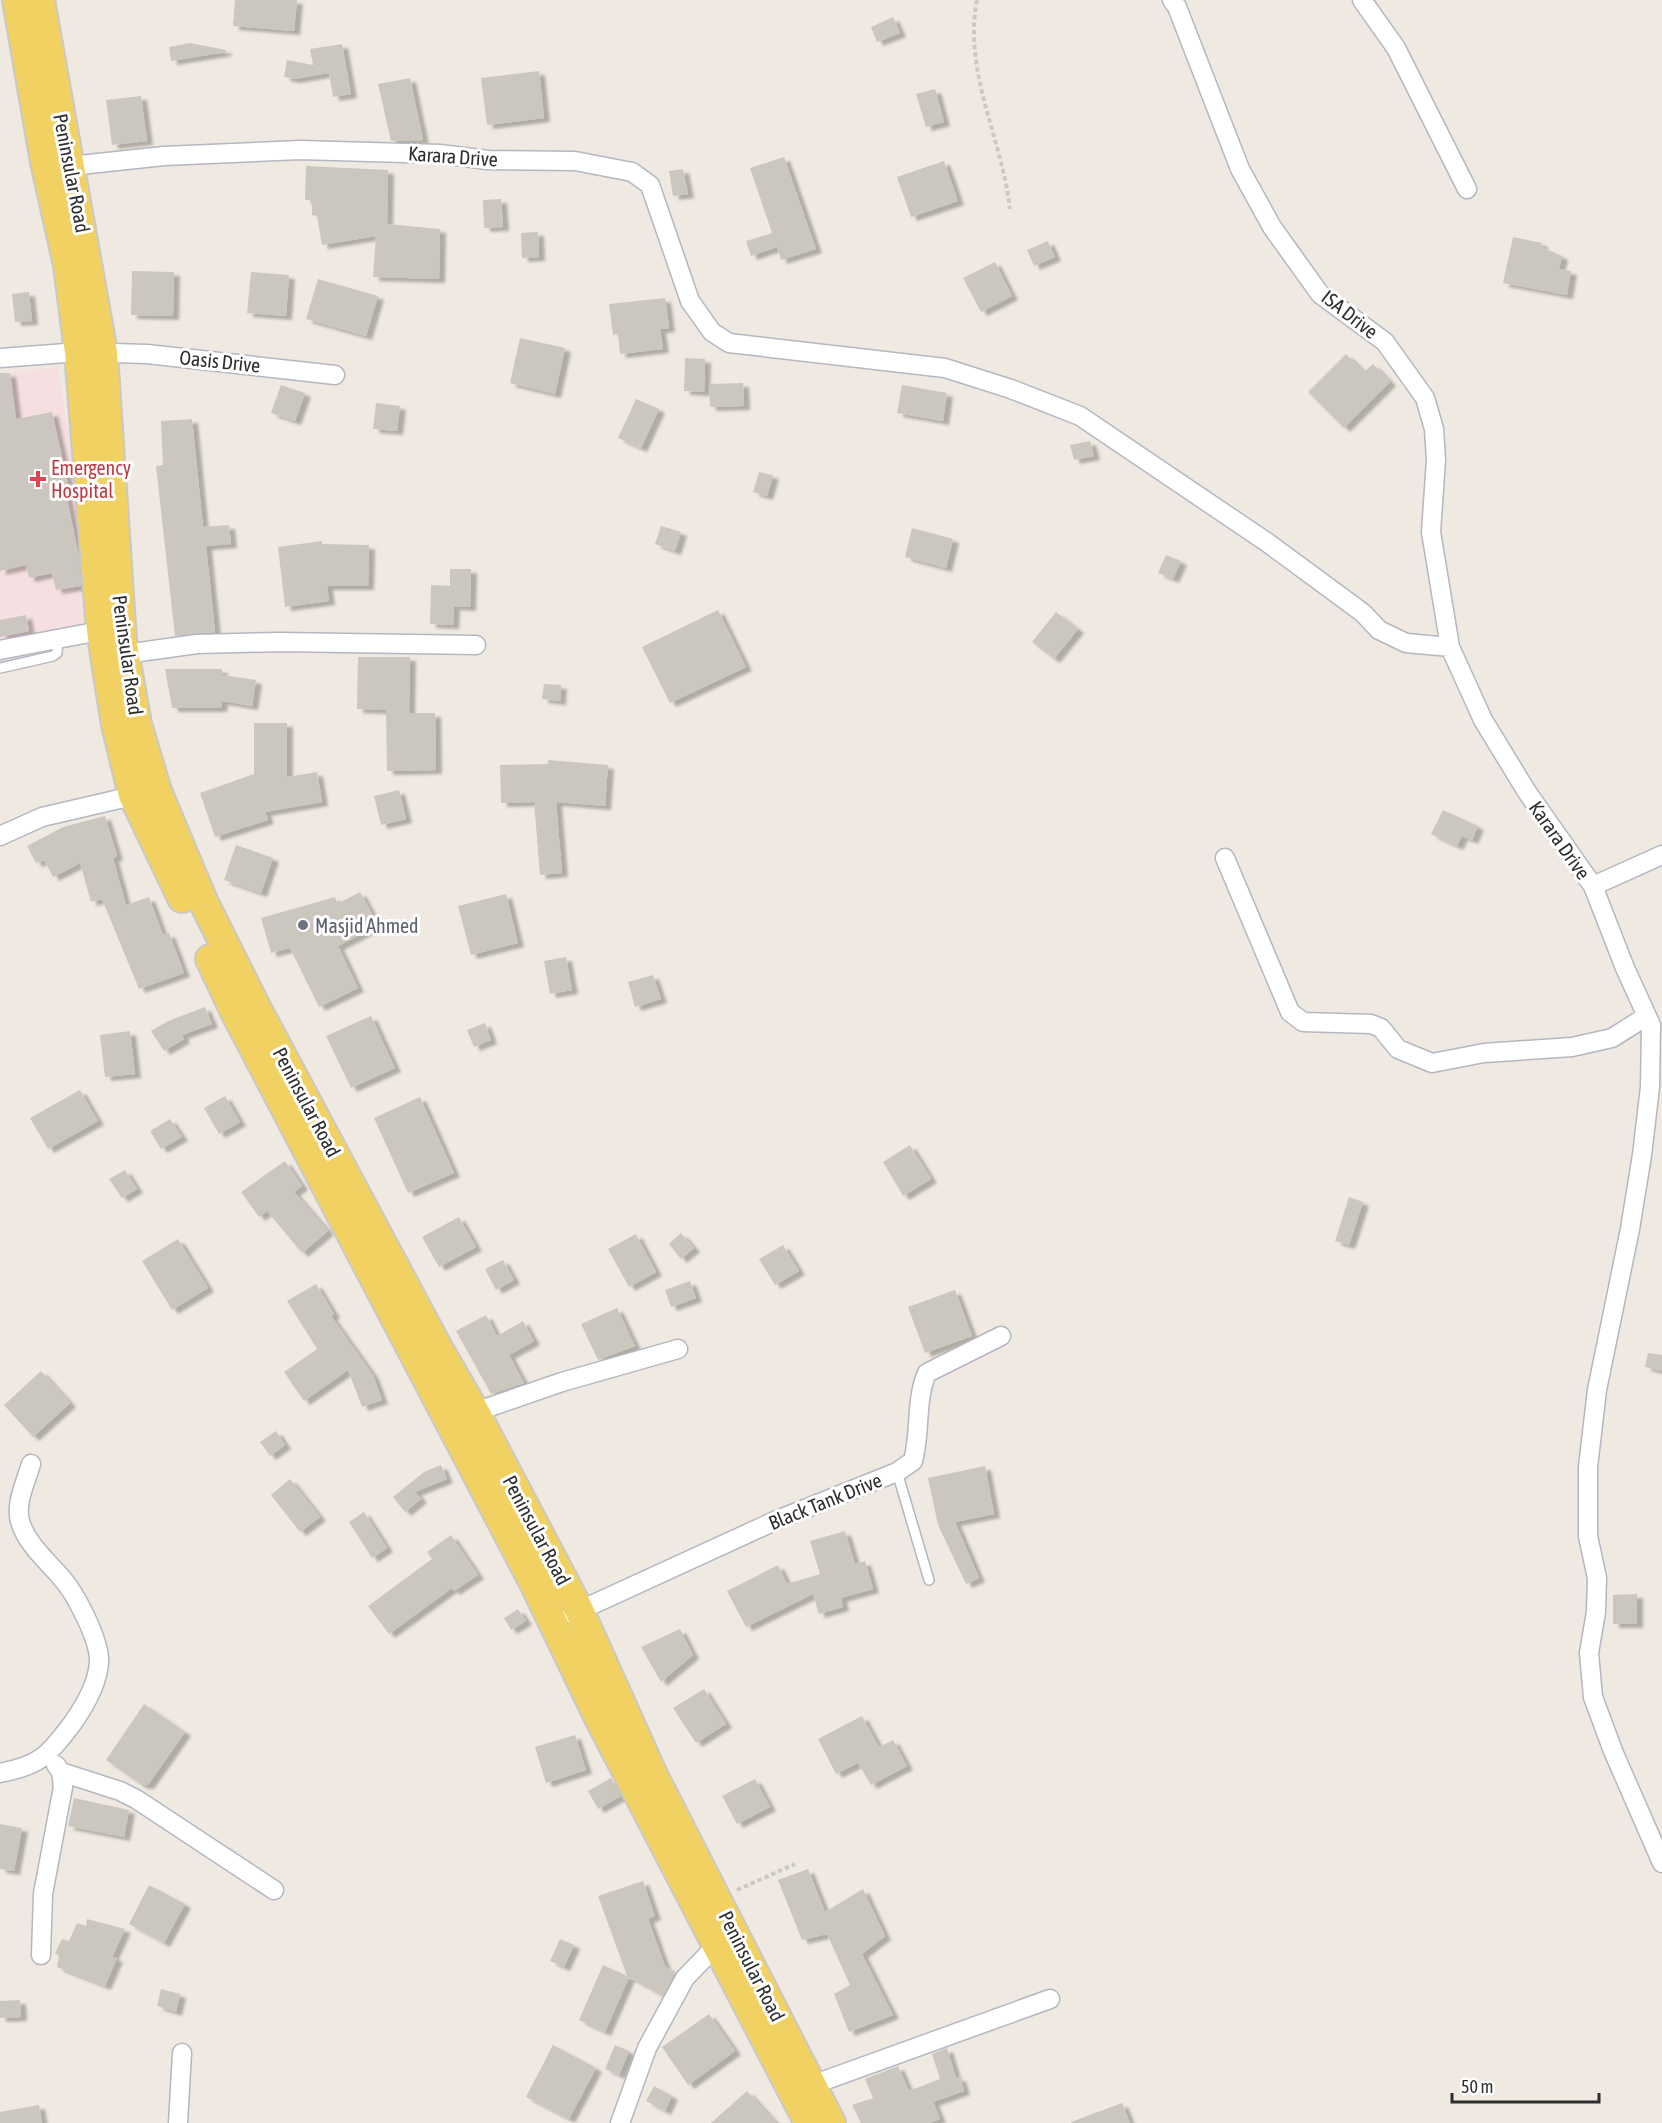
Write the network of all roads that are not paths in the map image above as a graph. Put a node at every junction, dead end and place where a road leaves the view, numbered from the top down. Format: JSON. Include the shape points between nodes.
{"nodes":[{"id":1,"x":17,"y":0,"type":"edge"},
{"id":2,"x":40,"y":0,"type":"edge"},
{"id":3,"x":1172,"y":0,"type":"edge"},
{"id":4,"x":1362,"y":0,"type":"edge"},
{"id":5,"x":70,"y":166,"type":"junction"},
{"id":6,"x":1467,"y":189,"type":"dead end"},
{"id":7,"x":91,"y":353,"type":"junction"},
{"id":8,"x":0,"y":358,"type":"edge"},
{"id":9,"x":335,"y":375,"type":"dead end"},
{"id":10,"x":115,"y":637,"type":"junction"},
{"id":11,"x":58,"y":638,"type":"junction"},
{"id":12,"x":476,"y":645,"type":"dead end"},
{"id":13,"x":1450,"y":647,"type":"junction"},
{"id":14,"x":0,"y":650,"type":"edge"},
{"id":15,"x":0,"y":668,"type":"edge"},
{"id":16,"x":145,"y":793,"type":"junction"},
{"id":17,"x":0,"y":836,"type":"edge"},
{"id":18,"x":1662,"y":855,"type":"edge"},
{"id":19,"x":1225,"y":858,"type":"dead end"},
{"id":20,"x":1593,"y":886,"type":"junction"},
{"id":21,"x":1654,"y":1018,"type":"edge"},
{"id":22,"x":1001,"y":1336,"type":"dead end"},
{"id":23,"x":678,"y":1349,"type":"dead end"},
{"id":24,"x":475,"y":1412,"type":"junction"},
{"id":25,"x":31,"y":1464,"type":"dead end"},
{"id":26,"x":897,"y":1472,"type":"junction"},
{"id":27,"x":929,"y":1580,"type":"dead end"},
{"id":28,"x":567,"y":1617,"type":"junction"},
{"id":29,"x":49,"y":1753,"type":"junction"},
{"id":30,"x":61,"y":1772,"type":"junction"},
{"id":31,"x":0,"y":1773,"type":"edge"},
{"id":32,"x":1662,"y":1863,"type":"edge"},
{"id":33,"x":274,"y":1890,"type":"dead end"},
{"id":34,"x":716,"y":1946,"type":"junction"},
{"id":35,"x":41,"y":1955,"type":"dead end"},
{"id":36,"x":1050,"y":1999,"type":"dead end"},
{"id":37,"x":182,"y":2053,"type":"dead end"},
{"id":38,"x":812,"y":2085,"type":"junction"},
{"id":39,"x":178,"y":2123,"type":"edge"},
{"id":40,"x":620,"y":2123,"type":"edge"},
{"id":41,"x":809,"y":2123,"type":"edge"},
{"id":42,"x":831,"y":2123,"type":"edge"}],
"edges":[{"from":1,"to":7,"type":"main road","name":"Peninsular Road","via":[[45,162]]},
{"from":2,"to":5,"type":"main road","name":"Peninsular Road"},
{"from":3,"to":13,"type":"street","name":"ISA Drive","via":[[1240,169],[1272,227],[1320,294],[1385,342],[1425,398],[1434,429],[1436,460],[1431,532]]},
{"from":4,"to":6,"type":"street","via":[[1396,48]]},
{"from":5,"to":7,"type":"main road","name":"Peninsular Road","via":[[92,277]]},
{"from":5,"to":13,"type":"street","name":"Karara Drive","via":[[164,156],[300,150],[575,161],[632,172],[650,185],[690,301],[712,332],[729,343],[945,368],[1080,416],[1268,543],[1363,613],[1379,630],[1406,643]]},
{"from":7,"to":8,"type":"street","name":"Oasis Drive"},
{"from":7,"to":9,"type":"street","name":"Oasis Drive","via":[[206,359]]},
{"from":7,"to":10,"type":"main road","name":"Peninsular Road"},
{"from":10,"to":11,"type":"street"},
{"from":10,"to":12,"type":"street","via":[[197,644]]},
{"from":10,"to":16,"type":"main road","name":"Peninsular Road","via":[[137,724]]},
{"from":11,"to":14,"type":"street"},
{"from":11,"to":15,"type":"lane","via":[[57,653],[53,656]]},
{"from":13,"to":20,"type":"street","name":"Karara Drive","via":[[1483,720],[1527,792]]},
{"from":16,"to":17,"type":"street","via":[[42,817]]},
{"from":16,"to":24,"type":"main road","name":"Peninsular Road"},
{"from":16,"to":28,"type":"main road","name":"Peninsular Road","via":[[235,1012]]},
{"from":18,"to":20,"type":"street"},
{"from":19,"to":21,"type":"street","via":[[1290,1012],[1303,1022],[1371,1024],[1381,1028],[1398,1049],[1432,1063],[1484,1053],[1572,1047],[1612,1038]]},
{"from":20,"to":21,"type":"street","name":"Karara Drive"},
{"from":21,"to":32,"type":"street","via":[[1642,1155],[1599,1378],[1588,1467],[1588,1536],[1597,1578],[1589,1653],[1593,1697]]},
{"from":22,"to":26,"type":"street","name":"Black Tank Drive","via":[[927,1373],[920,1391],[913,1461]]},
{"from":23,"to":24,"type":"street"},
{"from":24,"to":28,"type":"main road","name":"Peninsular Road"},
{"from":25,"to":29,"type":"street","via":[[18,1510],[20,1524],[62,1578],[88,1621],[99,1662],[86,1705]]},
{"from":26,"to":27,"type":"lane"},
{"from":26,"to":28,"type":"street","name":"Black Tank Drive","via":[[777,1520]]},
{"from":28,"to":34,"type":"main road","name":"Peninsular Road","via":[[599,1718]]},
{"from":28,"to":38,"type":"main road","name":"Peninsular Road","via":[[634,1735]]},
{"from":29,"to":30,"type":"street"},
{"from":29,"to":31,"type":"street","via":[[29,1768]]},
{"from":30,"to":33,"type":"street","via":[[136,1799]]},
{"from":30,"to":35,"type":"street","via":[[63,1787],[43,1894]]},
{"from":34,"to":40,"type":"street","via":[[685,1978],[646,2048]]},
{"from":34,"to":41,"type":"main road","name":"Peninsular Road"},
{"from":36,"to":38,"type":"street"},
{"from":37,"to":39,"type":"street"},
{"from":38,"to":42,"type":"main road","name":"Peninsular Road"}]}
